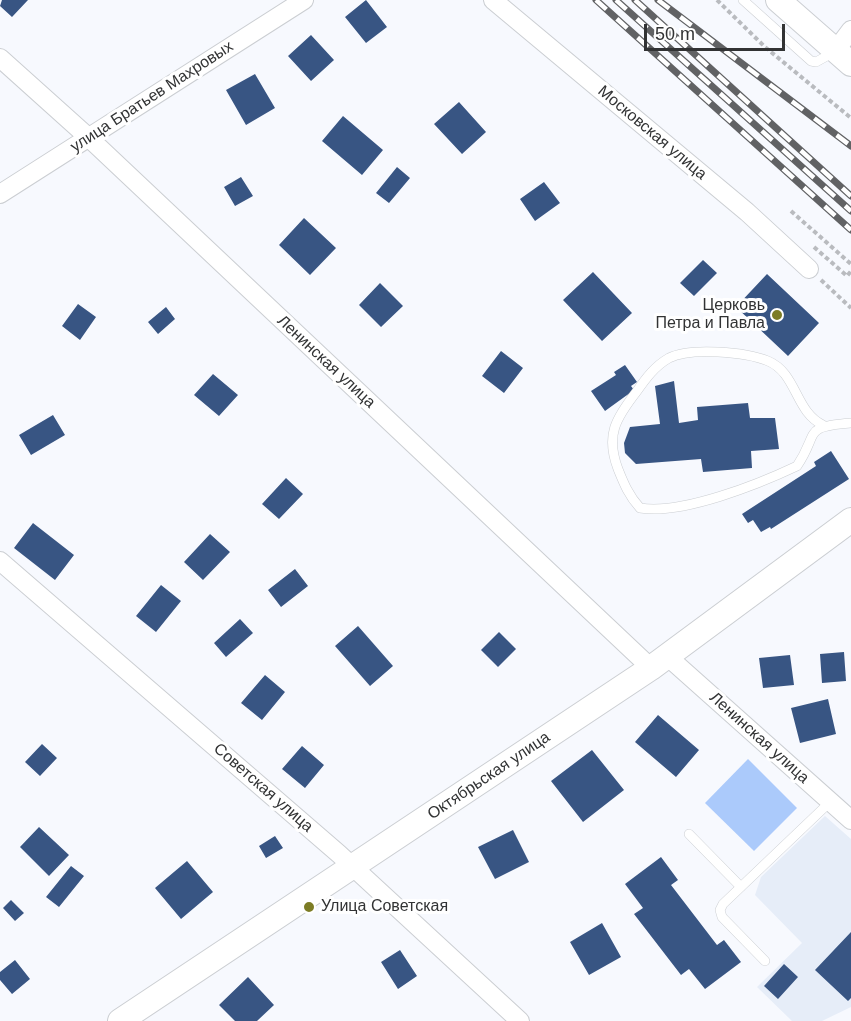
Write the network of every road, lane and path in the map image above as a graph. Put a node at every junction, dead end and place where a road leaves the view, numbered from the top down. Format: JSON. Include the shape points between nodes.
{"nodes":[{"id":1,"x":304,"y":0,"type":"edge"},
{"id":2,"x":493,"y":0,"type":"edge"},
{"id":3,"x":717,"y":0,"type":"edge"},
{"id":4,"x":743,"y":0,"type":"edge"},
{"id":5,"x":778,"y":0,"type":"edge"},
{"id":6,"x":851,"y":30,"type":"edge"},
{"id":7,"x":0,"y":57,"type":"edge"},
{"id":8,"x":843,"y":57,"type":"edge"},
{"id":9,"x":851,"y":118,"type":"edge"},
{"id":10,"x":88,"y":137,"type":"junction"},
{"id":11,"x":0,"y":194,"type":"edge"},
{"id":12,"x":791,"y":211,"type":"dead end"},
{"id":13,"x":819,"y":251,"type":"dead end"},
{"id":14,"x":851,"y":264,"type":"edge"},
{"id":15,"x":809,"y":269,"type":"joint"},
{"id":16,"x":851,"y":271,"type":"edge"},
{"id":17,"x":851,"y":308,"type":"edge"},
{"id":18,"x":851,"y":423,"type":"edge"},
{"id":19,"x":823,"y":425,"type":"junction"},
{"id":20,"x":851,"y":520,"type":"edge"},
{"id":21,"x":0,"y":561,"type":"edge"},
{"id":22,"x":659,"y":662,"type":"junction"},
{"id":23,"x":830,"y":802,"type":"junction"},
{"id":24,"x":851,"y":820,"type":"edge"},
{"id":25,"x":689,"y":834,"type":"dead end"},
{"id":26,"x":352,"y":866,"type":"junction"},
{"id":27,"x":741,"y":887,"type":"junction"},
{"id":28,"x":765,"y":961,"type":"dead end"},
{"id":29,"x":120,"y":1021,"type":"edge"},
{"id":30,"x":520,"y":1021,"type":"edge"}],
"edges":[{"from":1,"to":10,"type":"street","name":"улица Братьев Махровых"},
{"from":2,"to":15,"type":"street","name":"Московская улица","via":[[747,212]]},
{"from":3,"to":9,"type":"path","via":[[765,47]]},
{"from":4,"to":8,"type":"lane","via":[[811,61]]},
{"from":5,"to":8,"type":"main road"},
{"from":6,"to":8,"type":"street"},
{"from":7,"to":10,"type":"street","name":"Ленинская улица"},
{"from":10,"to":11,"type":"street","name":"улица Братьев Махровых"},
{"from":10,"to":22,"type":"street","name":"Ленинская улица"},
{"from":12,"to":14,"type":"path"},
{"from":13,"to":16,"type":"path","via":[[847,276]]},
{"from":15,"to":17,"type":"path"},
{"from":18,"to":19,"type":"lane"},
{"from":19,"to":19,"type":"lane","via":[[812,433],[797,466],[730,493],[661,510],[640,508],[632,500],[612,456],[613,429],[620,414],[650,374],[683,353],[736,354],[770,362],[792,384],[805,412]]},
{"from":20,"to":22,"type":"main road","name":"Октябрьская улица"},
{"from":21,"to":26,"type":"street","name":"Советская улица"},
{"from":22,"to":23,"type":"street","name":"Ленинская улица"},
{"from":22,"to":26,"type":"main road","name":"Октябрьская улица"},
{"from":23,"to":24,"type":"street","name":"Ленинская улица"},
{"from":23,"to":27,"type":"lane"},
{"from":25,"to":27,"type":"lane"},
{"from":26,"to":29,"type":"main road","name":"Октябрьская улица"},
{"from":26,"to":30,"type":"street","name":"Советская улица"},
{"from":27,"to":28,"type":"lane","via":[[720,910],[722,917]]}]}
